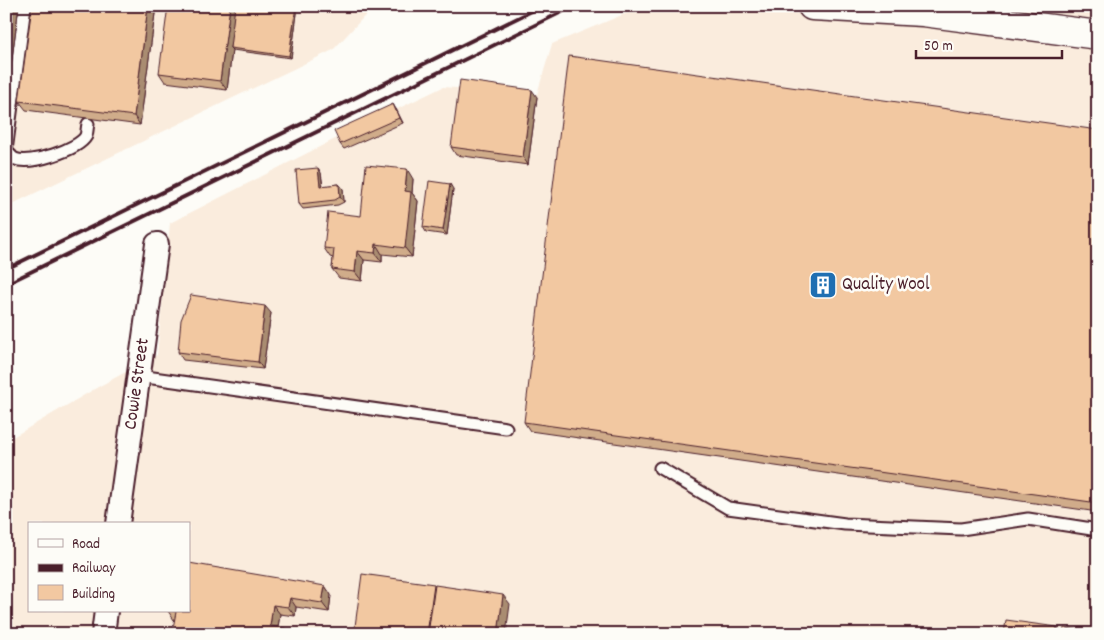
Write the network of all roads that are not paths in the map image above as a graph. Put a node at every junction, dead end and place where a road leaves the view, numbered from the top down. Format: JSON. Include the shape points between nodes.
{"nodes":[{"id":1,"x":25,"y":6,"type":"edge"},
{"id":2,"x":812,"y":6,"type":"edge"},
{"id":3,"x":913,"y":9,"type":"edge"},
{"id":4,"x":1098,"y":35,"type":"edge"},
{"id":5,"x":88,"y":124,"type":"edge"},
{"id":6,"x":157,"y":244,"type":"dead end"},
{"id":7,"x":139,"y":376,"type":"junction"},
{"id":8,"x":506,"y":428,"type":"dead end"},
{"id":9,"x":660,"y":468,"type":"dead end"},
{"id":10,"x":118,"y":522,"type":"edge"},
{"id":11,"x":1098,"y":530,"type":"edge"},
{"id":12,"x":106,"y":612,"type":"edge"},
{"id":13,"x":103,"y":634,"type":"edge"}],
"edges":[{"from":1,"to":5,"type":"lane","via":[[6,151],[15,159],[45,158],[79,143],[86,135]]},
{"from":2,"to":3,"type":"main road"},
{"from":3,"to":4,"type":"main road"},
{"from":6,"to":7,"type":"street","name":"Cowie Street"},
{"from":7,"to":8,"type":"lane"},
{"from":7,"to":10,"type":"street","name":"Cowie Street"},
{"from":9,"to":11,"type":"lane","via":[[728,508],[845,524],[961,529],[1028,520]]},
{"from":12,"to":13,"type":"street"}]}
